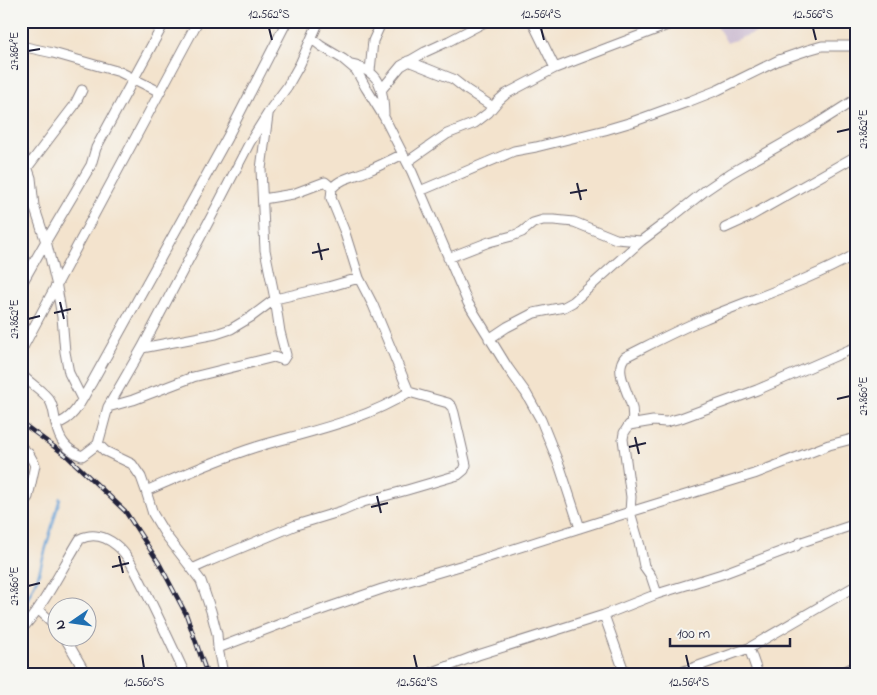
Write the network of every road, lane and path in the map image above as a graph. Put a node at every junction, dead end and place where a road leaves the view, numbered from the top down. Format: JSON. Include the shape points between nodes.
{"nodes":[{"id":1,"x":165,"y":21,"type":"edge"},
{"id":2,"x":198,"y":21,"type":"edge"},
{"id":3,"x":286,"y":21,"type":"edge"},
{"id":4,"x":319,"y":21,"type":"edge"},
{"id":5,"x":382,"y":21,"type":"edge"},
{"id":6,"x":486,"y":21,"type":"edge"},
{"id":7,"x":532,"y":21,"type":"edge"},
{"id":8,"x":678,"y":22,"type":"edge"},
{"id":9,"x":312,"y":39,"type":"junction"},
{"id":10,"x":856,"y":44,"type":"edge"},
{"id":11,"x":21,"y":46,"type":"edge"},
{"id":12,"x":408,"y":61,"type":"junction"},
{"id":13,"x":350,"y":64,"type":"junction"},
{"id":14,"x":554,"y":68,"type":"junction"},
{"id":15,"x":370,"y":71,"type":"junction"},
{"id":16,"x":133,"y":78,"type":"junction"},
{"id":17,"x":382,"y":89,"type":"junction"},
{"id":18,"x":82,"y":90,"type":"dead end"},
{"id":19,"x":160,"y":92,"type":"junction"},
{"id":20,"x":856,"y":99,"type":"edge"},
{"id":21,"x":493,"y":107,"type":"junction"},
{"id":22,"x":268,"y":113,"type":"junction"},
{"id":23,"x":384,"y":117,"type":"junction"},
{"id":24,"x":21,"y":148,"type":"edge"},
{"id":25,"x":856,"y":156,"type":"edge"},
{"id":26,"x":405,"y":158,"type":"junction"},
{"id":27,"x":27,"y":168,"type":"junction"},
{"id":28,"x":332,"y":188,"type":"junction"},
{"id":29,"x":420,"y":191,"type":"junction"},
{"id":30,"x":263,"y":199,"type":"junction"},
{"id":31,"x":725,"y":228,"type":"dead end"},
{"id":32,"x":46,"y":240,"type":"junction"},
{"id":33,"x":641,"y":241,"type":"junction"},
{"id":34,"x":856,"y":254,"type":"edge"},
{"id":35,"x":448,"y":258,"type":"junction"},
{"id":36,"x":359,"y":278,"type":"junction"},
{"id":37,"x":21,"y":285,"type":"edge"},
{"id":38,"x":57,"y":285,"type":"junction"},
{"id":39,"x":275,"y":299,"type":"junction"},
{"id":40,"x":489,"y":339,"type":"junction"},
{"id":41,"x":856,"y":347,"type":"edge"},
{"id":42,"x":142,"y":348,"type":"junction"},
{"id":43,"x":21,"y":351,"type":"edge"},
{"id":44,"x":21,"y":374,"type":"edge"},
{"id":45,"x":409,"y":392,"type":"junction"},
{"id":46,"x":82,"y":399,"type":"junction"},
{"id":47,"x":108,"y":407,"type":"junction"},
{"id":48,"x":56,"y":424,"type":"junction"},
{"id":49,"x":632,"y":424,"type":"junction"},
{"id":50,"x":856,"y":438,"type":"edge"},
{"id":51,"x":98,"y":444,"type":"junction"},
{"id":52,"x":21,"y":447,"type":"edge"},
{"id":53,"x":146,"y":491,"type":"junction"},
{"id":54,"x":21,"y":506,"type":"edge"},
{"id":55,"x":630,"y":512,"type":"junction"},
{"id":56,"x":856,"y":524,"type":"edge"},
{"id":57,"x":580,"y":528,"type":"junction"},
{"id":58,"x":192,"y":569,"type":"junction"},
{"id":59,"x":854,"y":590,"type":"edge"},
{"id":60,"x":657,"y":594,"type":"junction"},
{"id":61,"x":38,"y":609,"type":"junction"},
{"id":62,"x":604,"y":614,"type":"junction"},
{"id":63,"x":48,"y":618,"type":"edge"},
{"id":64,"x":21,"y":630,"type":"edge"},
{"id":65,"x":71,"y":648,"type":"edge"},
{"id":66,"x":218,"y":648,"type":"junction"},
{"id":67,"x":749,"y":648,"type":"junction"},
{"id":68,"x":856,"y":666,"type":"edge"},
{"id":69,"x":86,"y":674,"type":"edge"},
{"id":70,"x":185,"y":674,"type":"edge"},
{"id":71,"x":223,"y":674,"type":"edge"},
{"id":72,"x":428,"y":674,"type":"edge"},
{"id":73,"x":624,"y":674,"type":"edge"},
{"id":74,"x":676,"y":674,"type":"edge"},
{"id":75,"x":758,"y":674,"type":"edge"},
{"id":76,"x":839,"y":674,"type":"edge"}],
"edges":[{"from":1,"to":16,"type":"street"},
{"from":2,"to":19,"type":"street"},
{"from":3,"to":46,"type":"street","via":[[227,138]]},
{"from":4,"to":9,"type":"street"},
{"from":5,"to":15,"type":"street","via":[[373,41]]},
{"from":6,"to":12,"type":"street"},
{"from":7,"to":14,"type":"street"},
{"from":8,"to":14,"type":"street"},
{"from":9,"to":13,"type":"street"},
{"from":9,"to":22,"type":"street"},
{"from":10,"to":29,"type":"street","via":[[808,50],[690,101],[632,122],[514,151]]},
{"from":11,"to":16,"type":"street"},
{"from":12,"to":17,"type":"street"},
{"from":12,"to":21,"type":"street","via":[[453,79]]},
{"from":13,"to":15,"type":"street"},
{"from":13,"to":23,"type":"street"},
{"from":14,"to":21,"type":"street","via":[[506,94]]},
{"from":15,"to":17,"type":"street"},
{"from":16,"to":19,"type":"street"},
{"from":16,"to":32,"type":"street","via":[[96,148],[91,165]]},
{"from":17,"to":23,"type":"street"},
{"from":18,"to":27,"type":"street","via":[[74,106]]},
{"from":19,"to":38,"type":"street"},
{"from":20,"to":33,"type":"street","via":[[712,185]]},
{"from":21,"to":26,"type":"street","via":[[475,123],[447,134]]},
{"from":22,"to":30,"type":"street","via":[[261,169]]},
{"from":22,"to":42,"type":"street"},
{"from":23,"to":26,"type":"street"},
{"from":24,"to":27,"type":"street"},
{"from":25,"to":31,"type":"street"},
{"from":26,"to":28,"type":"street","via":[[343,180]]},
{"from":26,"to":29,"type":"street"},
{"from":27,"to":32,"type":"street","via":[[34,206]]},
{"from":28,"to":30,"type":"street","via":[[325,182],[292,194]]},
{"from":28,"to":36,"type":"street","via":[[331,198]]},
{"from":29,"to":35,"type":"street"},
{"from":30,"to":39,"type":"street","via":[[265,250]]},
{"from":32,"to":37,"type":"street"},
{"from":32,"to":38,"type":"street"},
{"from":33,"to":35,"type":"street","via":[[616,239],[574,222],[543,220],[512,236]]},
{"from":33,"to":40,"type":"street","via":[[564,308],[534,313]]},
{"from":34,"to":49,"type":"street","via":[[625,357],[621,367],[633,415]]},
{"from":35,"to":40,"type":"street"},
{"from":36,"to":39,"type":"street"},
{"from":36,"to":45,"type":"street"},
{"from":38,"to":43,"type":"street"},
{"from":38,"to":46,"type":"street","via":[[69,373]]},
{"from":39,"to":42,"type":"street","via":[[231,329]]},
{"from":39,"to":47,"type":"street","via":[[286,355],[283,360],[274,357],[193,377]]},
{"from":40,"to":57,"type":"street","via":[[541,420]]},
{"from":41,"to":49,"type":"street","via":[[757,390],[681,418]]},
{"from":42,"to":47,"type":"street"},
{"from":44,"to":48,"type":"street","via":[[48,399]]},
{"from":45,"to":53,"type":"street","via":[[387,405],[340,423],[223,458]]},
{"from":45,"to":58,"type":"street","via":[[452,407],[466,465],[458,475],[296,525]]},
{"from":46,"to":48,"type":"street","via":[[74,413]]},
{"from":47,"to":51,"type":"street"},
{"from":48,"to":51,"type":"street","via":[[62,442],[77,454],[82,456]]},
{"from":49,"to":55,"type":"street","via":[[623,439]]},
{"from":50,"to":55,"type":"street"},
{"from":51,"to":53,"type":"street","via":[[132,464]]},
{"from":52,"to":54,"type":"street","via":[[35,465],[28,498]]},
{"from":53,"to":58,"type":"street","via":[[165,534]]},
{"from":55,"to":57,"type":"street"},
{"from":55,"to":60,"type":"street","via":[[644,566]]},
{"from":56,"to":60,"type":"street","via":[[722,574]]},
{"from":57,"to":66,"type":"street","via":[[382,589]]},
{"from":58,"to":66,"type":"street","via":[[205,592]]},
{"from":59,"to":67,"type":"street"},
{"from":60,"to":62,"type":"street"},
{"from":61,"to":63,"type":"street"},
{"from":61,"to":64,"type":"street"},
{"from":61,"to":70,"type":"street","via":[[80,539],[88,536],[107,539],[125,554]]},
{"from":62,"to":72,"type":"street"},
{"from":62,"to":73,"type":"street"},
{"from":65,"to":69,"type":"street"},
{"from":66,"to":71,"type":"street"},
{"from":67,"to":74,"type":"street"},
{"from":67,"to":75,"type":"street"},
{"from":68,"to":76,"type":"street"}]}
